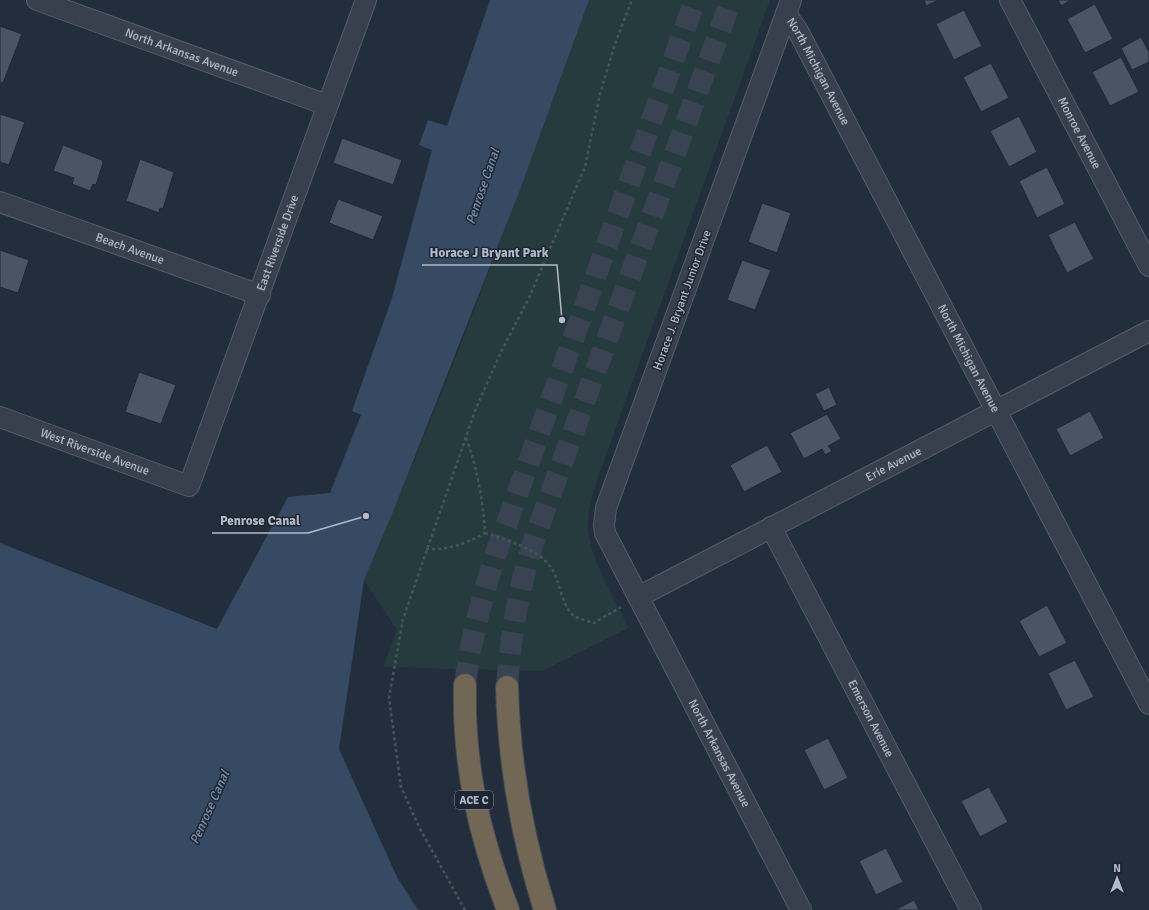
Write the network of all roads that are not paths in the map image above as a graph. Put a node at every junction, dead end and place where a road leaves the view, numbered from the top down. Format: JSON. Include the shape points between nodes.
{"nodes":[{"id":1,"x":37,"y":0,"type":"edge"},
{"id":2,"x":366,"y":0,"type":"edge"},
{"id":3,"x":1010,"y":0,"type":"edge"},
{"id":4,"x":788,"y":7,"type":"edge"},
{"id":5,"x":327,"y":105,"type":"junction"},
{"id":6,"x":0,"y":202,"type":"edge"},
{"id":7,"x":1149,"y":266,"type":"edge"},
{"id":8,"x":260,"y":295,"type":"junction"},
{"id":9,"x":1149,"y":330,"type":"edge"},
{"id":10,"x":996,"y":410,"type":"junction"},
{"id":11,"x":0,"y":417,"type":"edge"},
{"id":12,"x":189,"y":486,"type":"joint"},
{"id":13,"x":771,"y":527,"type":"junction"},
{"id":14,"x":638,"y":597,"type":"junction"},
{"id":15,"x":465,"y":684,"type":"tunnel mouth"},
{"id":16,"x":507,"y":687,"type":"tunnel mouth"},
{"id":17,"x":1149,"y":704,"type":"edge"},
{"id":18,"x":508,"y":910,"type":"edge"},
{"id":19,"x":545,"y":910,"type":"edge"},
{"id":20,"x":801,"y":910,"type":"edge"},
{"id":21,"x":971,"y":910,"type":"edge"}],
"edges":[{"from":1,"to":5,"type":"street","name":"North Arkansas Avenue"},
{"from":2,"to":5,"type":"street","name":"East Riverside Drive"},
{"from":3,"to":7,"type":"street","name":"Monroe Avenue"},
{"from":4,"to":10,"type":"street","name":"North Michigan Avenue","via":[[798,31]]},
{"from":4,"to":14,"type":"street","name":"Horace J. Bryant Junior Drive","via":[[604,516],[605,533]]},
{"from":5,"to":8,"type":"street","name":"East Riverside Drive"},
{"from":6,"to":8,"type":"street","name":"Beach Avenue"},
{"from":8,"to":12,"type":"street","name":"East Riverside Drive"},
{"from":9,"to":10,"type":"street","name":"Erie Avenue"},
{"from":10,"to":13,"type":"street","name":"Erie Avenue"},
{"from":10,"to":17,"type":"street","name":"North Michigan Avenue"},
{"from":11,"to":12,"type":"street","name":"West Riverside Avenue"},
{"from":13,"to":14,"type":"street","name":"Erie Avenue"},
{"from":13,"to":21,"type":"street","name":"Emerson Avenue"},
{"from":14,"to":20,"type":"street","name":"North Arkansas Avenue"},
{"from":15,"to":18,"type":"highway","number":"ACE C","via":[[464,722],[474,798],[482,837]]},
{"from":16,"to":19,"type":"highway","via":[[508,724],[517,799]]}]}
